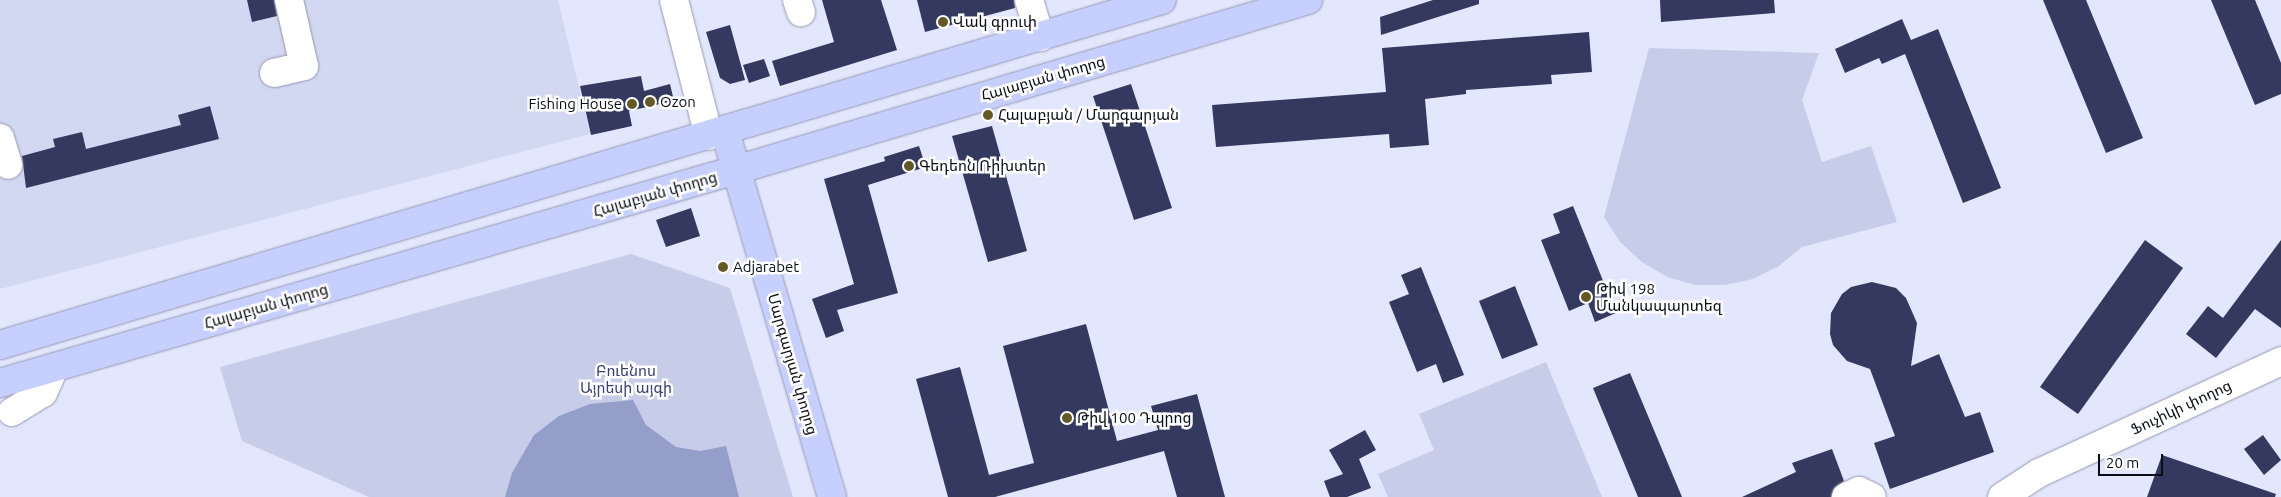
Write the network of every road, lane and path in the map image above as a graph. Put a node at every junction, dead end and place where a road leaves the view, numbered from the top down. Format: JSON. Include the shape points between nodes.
{"nodes":[{"id":1,"x":289,"y":0,"type":"edge"},
{"id":2,"x":674,"y":0,"type":"edge"},
{"id":3,"x":1029,"y":0,"type":"edge"},
{"id":4,"x":1162,"y":0,"type":"edge"},
{"id":5,"x":1308,"y":0,"type":"edge"},
{"id":6,"x":1040,"y":37,"type":"junction"},
{"id":7,"x":274,"y":72,"type":"dead end"},
{"id":8,"x":717,"y":133,"type":"junction"},
{"id":9,"x":0,"y":138,"type":"edge"},
{"id":10,"x":8,"y":165,"type":"dead end"},
{"id":11,"x":728,"y":173,"type":"junction"},
{"id":12,"x":0,"y":344,"type":"edge"},
{"id":13,"x":2281,"y":361,"type":"edge"},
{"id":14,"x":54,"y":368,"type":"junction"},
{"id":15,"x":0,"y":383,"type":"edge"},
{"id":16,"x":12,"y":412,"type":"dead end"},
{"id":17,"x":815,"y":497,"type":"edge"},
{"id":18,"x":832,"y":497,"type":"edge"},
{"id":19,"x":1846,"y":497,"type":"edge"},
{"id":20,"x":1872,"y":497,"type":"edge"},
{"id":21,"x":2002,"y":497,"type":"edge"}],
"edges":[{"from":1,"to":7,"type":"street","via":[[304,66]]},
{"from":2,"to":8,"type":"street","name":"Մարգարյան փողոց","via":[[692,64],[716,98]]},
{"from":3,"to":6,"type":"street"},
{"from":4,"to":6,"type":"main road"},
{"from":5,"to":11,"type":"main road","name":"Հալաբյան փողոց"},
{"from":6,"to":8,"type":"main road"},
{"from":8,"to":11,"type":"main road","name":"Մարգարյան փողոց"},
{"from":8,"to":12,"type":"main road"},
{"from":9,"to":10,"type":"street"},
{"from":11,"to":14,"type":"main road","name":"Հալաբյան փողոց"},
{"from":11,"to":17,"type":"main road","name":"Մարգարյան փողոց"},
{"from":11,"to":18,"type":"main road","name":"Մարգարյան փողոց"},
{"from":13,"to":21,"type":"street","name":"Ֆուչիկի փողոց","via":[[2039,473]]},
{"from":14,"to":15,"type":"main road","name":"Հալաբյան փողոց"},
{"from":14,"to":16,"type":"street","via":[[43,394]]},
{"from":19,"to":20,"type":"street","via":[[1859,490]]}]}
